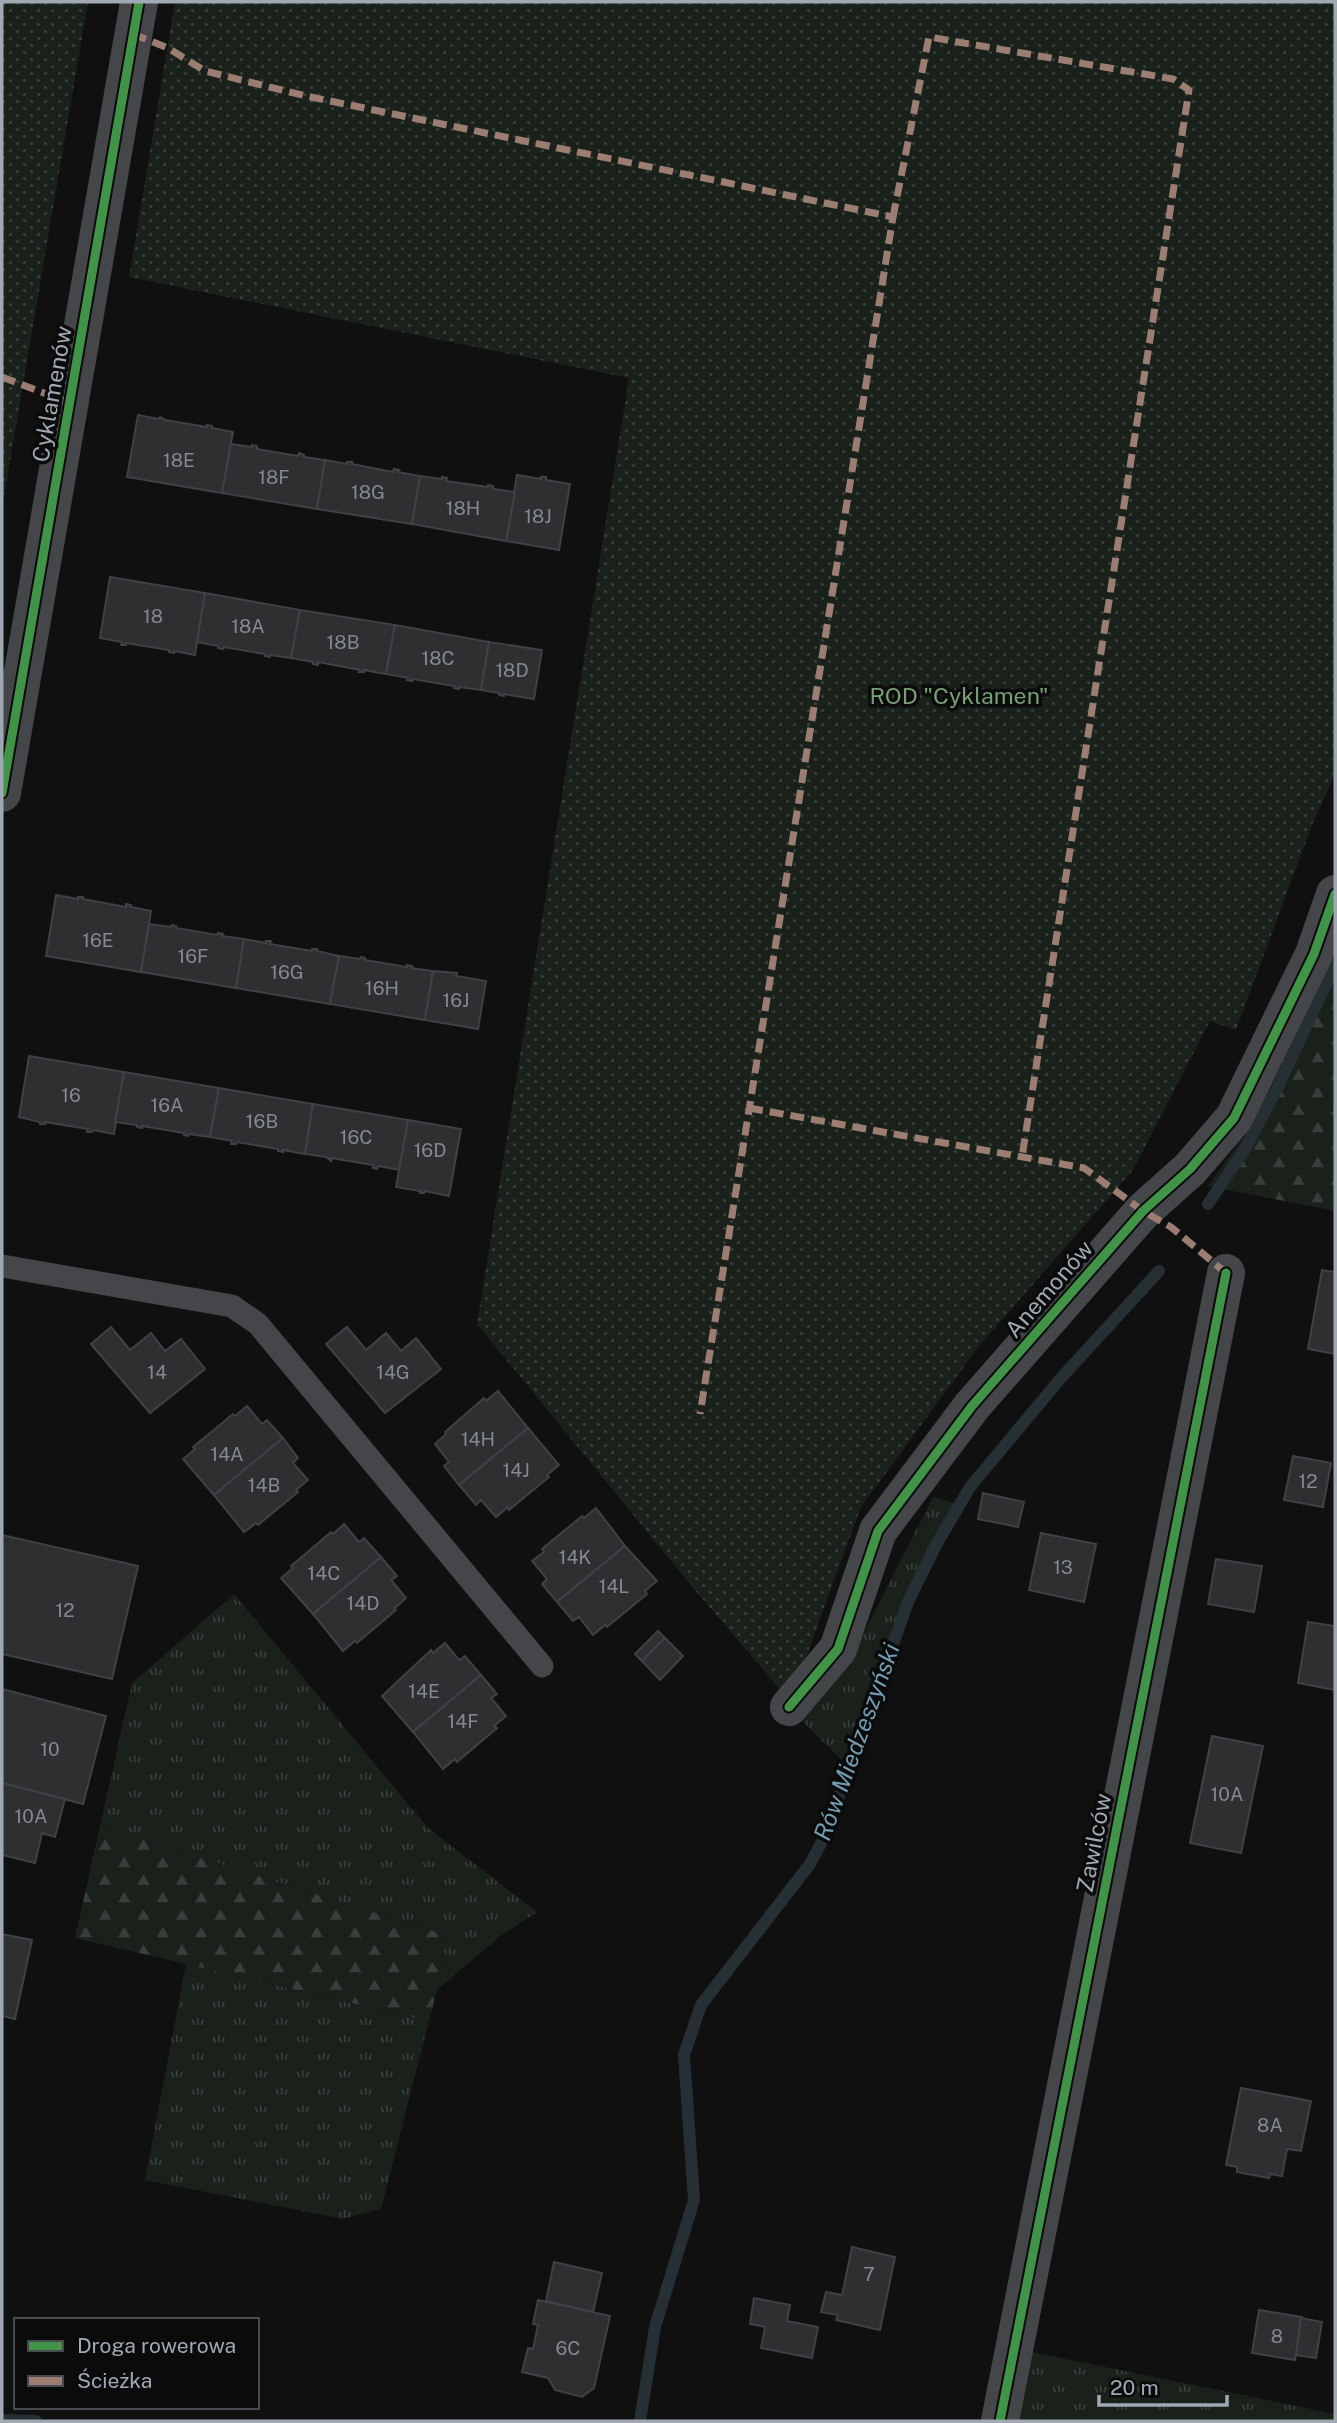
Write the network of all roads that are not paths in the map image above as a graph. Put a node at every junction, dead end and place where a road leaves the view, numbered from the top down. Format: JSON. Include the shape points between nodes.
{"nodes":[{"id":1,"x":139,"y":2,"type":"edge"},
{"id":2,"x":2,"y":793,"type":"edge"},
{"id":3,"x":1335,"y":894,"type":"edge"},
{"id":4,"x":2,"y":1266,"type":"edge"},
{"id":5,"x":1226,"y":1273,"type":"dead end"},
{"id":6,"x":542,"y":1666,"type":"dead end"},
{"id":7,"x":789,"y":1707,"type":"dead end"},
{"id":8,"x":1000,"y":2421,"type":"edge"}],
"edges":[{"from":1,"to":2,"type":"street","name":"Cyklamenów"},
{"from":3,"to":7,"type":"street","name":"Anemonów","via":[[1314,954],[1234,1118],[1190,1168],[1143,1211],[972,1406],[878,1531],[838,1649]]},
{"from":4,"to":6,"type":"lane","via":[[232,1306],[258,1324]]},
{"from":5,"to":8,"type":"street","name":"Zawilców"}]}
